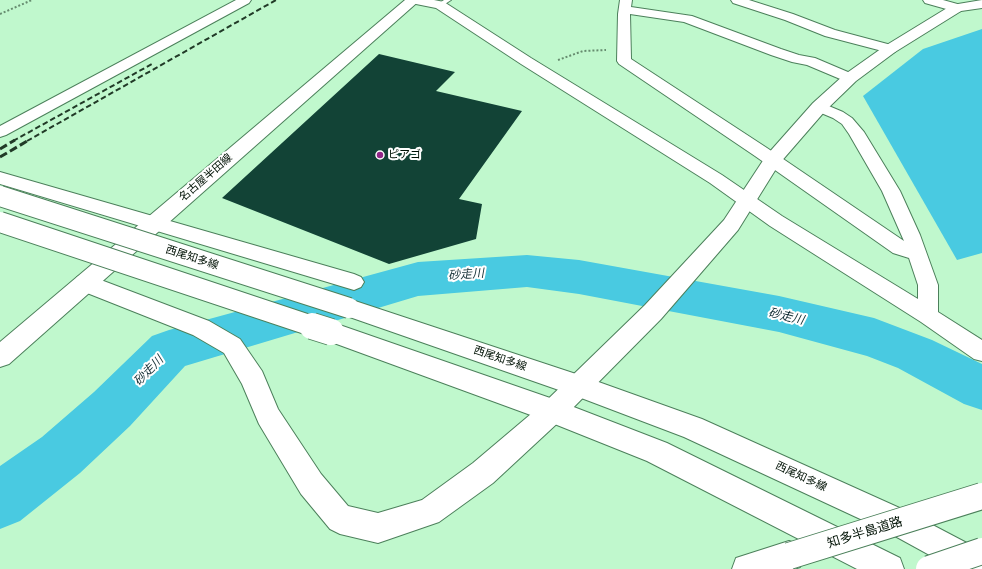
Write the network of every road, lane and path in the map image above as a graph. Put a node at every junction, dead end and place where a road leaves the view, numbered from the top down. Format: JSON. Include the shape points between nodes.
{"nodes":[{"id":1,"x":32,"y":0,"type":"edge"},
{"id":2,"x":245,"y":0,"type":"edge"},
{"id":3,"x":414,"y":0,"type":"edge"},
{"id":4,"x":737,"y":0,"type":"edge"},
{"id":5,"x":929,"y":0,"type":"edge"},
{"id":6,"x":444,"y":3,"type":"edge"},
{"id":7,"x":982,"y":4,"type":"edge"},
{"id":8,"x":626,"y":5,"type":"edge"},
{"id":9,"x":957,"y":8,"type":"junction"},
{"id":10,"x":0,"y":14,"type":"edge"},
{"id":11,"x":624,"y":49,"type":"junction"},
{"id":12,"x":890,"y":49,"type":"junction"},
{"id":13,"x":535,"y":67,"type":"junction"},
{"id":14,"x":850,"y":78,"type":"junction"},
{"id":15,"x":819,"y":107,"type":"junction"},
{"id":16,"x":0,"y":132,"type":"edge"},
{"id":17,"x":772,"y":160,"type":"junction"},
{"id":18,"x":0,"y":178,"type":"edge"},
{"id":19,"x":0,"y":196,"type":"edge"},
{"id":20,"x":747,"y":202,"type":"junction"},
{"id":21,"x":0,"y":222,"type":"edge"},
{"id":22,"x":154,"y":224,"type":"junction"},
{"id":23,"x":918,"y":254,"type":"junction"},
{"id":24,"x":354,"y":282,"type":"dead end"},
{"id":25,"x":84,"y":283,"type":"junction"},
{"id":26,"x":928,"y":316,"type":"junction"},
{"id":27,"x":982,"y":352,"type":"edge"},
{"id":28,"x":0,"y":357,"type":"edge"},
{"id":29,"x":579,"y":386,"type":"junction"},
{"id":30,"x":553,"y":411,"type":"junction"},
{"id":31,"x":982,"y":496,"type":"edge"},
{"id":32,"x":982,"y":551,"type":"edge"},
{"id":33,"x":982,"y":567,"type":"edge"},
{"id":34,"x":747,"y":569,"type":"edge"},
{"id":35,"x":889,"y":569,"type":"edge"},
{"id":36,"x":929,"y":569,"type":"edge"}],
"edges":[{"from":1,"to":10,"type":"path"},
{"from":2,"to":16,"type":"street"},
{"from":3,"to":6,"type":"street"},
{"from":3,"to":22,"type":"main road","name":"名古屋半田線"},
{"from":4,"to":12,"type":"street","via":[[830,32]]},
{"from":5,"to":9,"type":"street"},
{"from":6,"to":13,"type":"street"},
{"from":7,"to":9,"type":"main road"},
{"from":8,"to":11,"type":"street"},
{"from":8,"to":14,"type":"street","via":[[688,19],[797,60],[810,61]]},
{"from":9,"to":12,"type":"main road"},
{"from":11,"to":13,"type":"path","via":[[583,51]]},
{"from":11,"to":17,"type":"street","via":[[624,61],[634,69]]},
{"from":12,"to":14,"type":"main road"},
{"from":13,"to":20,"type":"street","via":[[716,179]]},
{"from":14,"to":15,"type":"main road"},
{"from":15,"to":17,"type":"main road"},
{"from":15,"to":23,"type":"street","via":[[847,121],[856,132],[891,192]]},
{"from":17,"to":20,"type":"main road"},
{"from":17,"to":23,"type":"street","via":[[900,248]]},
{"from":18,"to":22,"type":"street"},
{"from":19,"to":29,"type":"main road","name":"西尾知多線","bridge":true,"via":[[349,308]]},
{"from":20,"to":26,"type":"street"},
{"from":20,"to":29,"type":"main road","via":[[731,225],[653,312]]},
{"from":21,"to":30,"type":"main road","bridge":true,"via":[[331,332]]},
{"from":22,"to":24,"type":"street"},
{"from":22,"to":25,"type":"main road","name":"名古屋半田線"},
{"from":23,"to":26,"type":"street","via":[[928,285]]},
{"from":25,"to":28,"type":"main road","name":"名古屋半田線"},
{"from":25,"to":30,"type":"main road","via":[[201,328],[232,346],[253,379],[268,416],[311,484],[340,520],[378,528],[430,512],[483,474]]},
{"from":26,"to":27,"type":"street"},
{"from":29,"to":30,"type":"main road"},
{"from":29,"to":33,"type":"main road","name":"西尾知多線","via":[[693,428],[894,520]]},
{"from":30,"to":35,"type":"main road","via":[[657,452]]},
{"from":31,"to":34,"type":"main road","name":"知多半島道路","bridge":true},
{"from":32,"to":36,"type":"main road","bridge":true}]}
